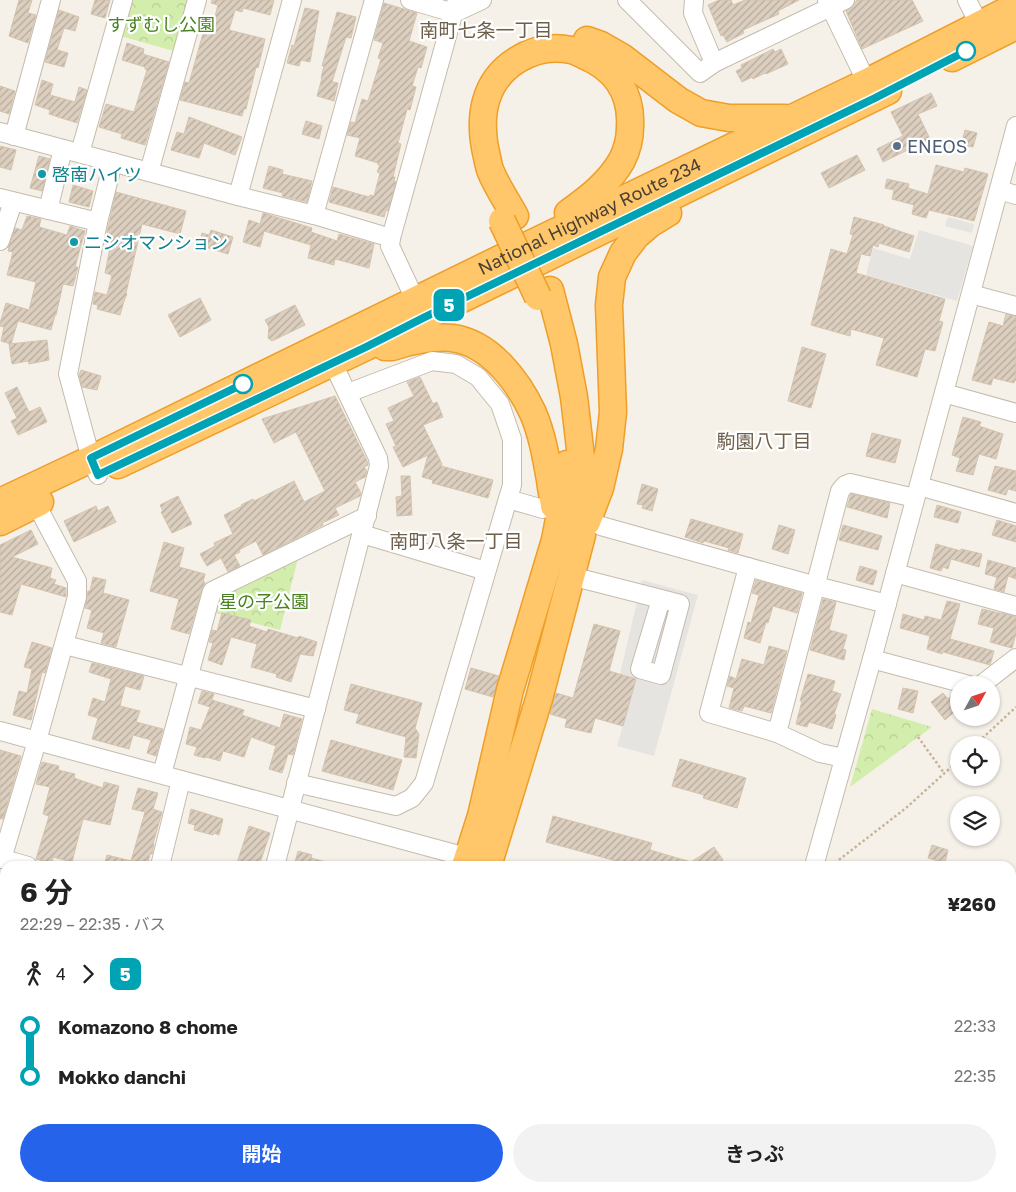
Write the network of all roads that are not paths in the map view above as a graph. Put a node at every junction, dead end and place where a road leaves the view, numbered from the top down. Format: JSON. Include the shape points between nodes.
{"nodes":[{"id":1,"x":51,"y":0,"type":"edge"},
{"id":2,"x":122,"y":0,"type":"edge"},
{"id":3,"x":197,"y":0,"type":"edge"},
{"id":4,"x":292,"y":0,"type":"edge"},
{"id":5,"x":374,"y":0,"type":"edge"},
{"id":6,"x":410,"y":0,"type":"edge"},
{"id":7,"x":482,"y":0,"type":"edge"},
{"id":8,"x":627,"y":0,"type":"edge"},
{"id":9,"x":694,"y":0,"type":"edge"},
{"id":10,"x":967,"y":0,"type":"edge"},
{"id":11,"x":834,"y":2,"type":"edge"},
{"id":12,"x":456,"y":7,"type":"edge"},
{"id":13,"x":1015,"y":13,"type":"edge"},
{"id":14,"x":979,"y":24,"type":"junction"},
{"id":15,"x":714,"y":63,"type":"junction"},
{"id":16,"x":871,"y":90,"type":"junction"},
{"id":17,"x":790,"y":118,"type":"junction"},
{"id":18,"x":1016,"y":126,"type":"edge"},
{"id":19,"x":7,"y":134,"type":"edge"},
{"id":20,"x":72,"y":151,"type":"junction"},
{"id":21,"x":764,"y":152,"type":"junction"},
{"id":22,"x":113,"y":162,"type":"junction"},
{"id":23,"x":149,"y":172,"type":"junction"},
{"id":24,"x":999,"y":190,"type":"junction"},
{"id":25,"x":1016,"y":195,"type":"edge"},
{"id":26,"x":238,"y":196,"type":"junction"},
{"id":27,"x":6,"y":200,"type":"edge"},
{"id":28,"x":48,"y":210,"type":"junction"},
{"id":29,"x":314,"y":215,"type":"junction"},
{"id":30,"x":508,"y":218,"type":"junction"},
{"id":31,"x":98,"y":222,"type":"junction"},
{"id":32,"x":391,"y":238,"type":"junction"},
{"id":33,"x":0,"y":241,"type":"edge"},
{"id":34,"x":522,"y":248,"type":"junction"},
{"id":35,"x":544,"y":293,"type":"junction"},
{"id":36,"x":971,"y":294,"type":"junction"},
{"id":37,"x":1016,"y":306,"type":"edge"},
{"id":38,"x":419,"y":309,"type":"junction"},
{"id":39,"x":366,"y":347,"type":"junction"},
{"id":40,"x":328,"y":353,"type":"junction"},
{"id":41,"x":348,"y":393,"type":"junction"},
{"id":42,"x":944,"y":393,"type":"junction"},
{"id":43,"x":1016,"y":413,"type":"edge"},
{"id":44,"x":95,"y":467,"type":"junction"},
{"id":45,"x":917,"y":492,"type":"junction"},
{"id":46,"x":33,"y":496,"type":"junction"},
{"id":47,"x":508,"y":499,"type":"junction"},
{"id":48,"x":0,"y":502,"type":"edge"},
{"id":49,"x":543,"y":509,"type":"dead end"},
{"id":50,"x":1016,"y":514,"type":"edge"},
{"id":51,"x":367,"y":516,"type":"junction"},
{"id":52,"x":0,"y":522,"type":"edge"},
{"id":53,"x":592,"y":530,"type":"junction"},
{"id":54,"x":362,"y":534,"type":"junction"},
{"id":55,"x":555,"y":540,"type":"junction"},
{"id":56,"x":748,"y":567,"type":"junction"},
{"id":57,"x":486,"y":571,"type":"junction"},
{"id":58,"x":895,"y":573,"type":"junction"},
{"id":59,"x":572,"y":576,"type":"junction"},
{"id":60,"x":816,"y":586,"type":"junction"},
{"id":61,"x":661,"y":599,"type":"dead end"},
{"id":62,"x":887,"y":604,"type":"junction"},
{"id":63,"x":1016,"y":606,"type":"edge"},
{"id":64,"x":65,"y":645,"type":"junction"},
{"id":65,"x":1016,"y":658,"type":"edge"},
{"id":66,"x":872,"y":659,"type":"junction"},
{"id":67,"x":993,"y":676,"type":"edge"},
{"id":68,"x":189,"y":677,"type":"junction"},
{"id":69,"x":950,"y":680,"type":"edge"},
{"id":70,"x":316,"y":709,"type":"junction"},
{"id":71,"x":0,"y":731,"type":"edge"},
{"id":72,"x":777,"y":733,"type":"junction"},
{"id":73,"x":37,"y":741,"type":"junction"},
{"id":74,"x":844,"y":758,"type":"junction"},
{"id":75,"x":162,"y":774,"type":"junction"},
{"id":76,"x":181,"y":780,"type":"junction"},
{"id":77,"x":296,"y":783,"type":"junction"},
{"id":78,"x":290,"y":810,"type":"junction"},
{"id":79,"x":1,"y":859,"type":"edge"},
{"id":80,"x":460,"y":860,"type":"edge"},
{"id":81,"x":161,"y":861,"type":"edge"},
{"id":82,"x":276,"y":861,"type":"edge"},
{"id":83,"x":489,"y":861,"type":"edge"},
{"id":84,"x":815,"y":861,"type":"edge"}],
"edges":[{"from":1,"to":19,"type":"street"},
{"from":2,"to":20,"type":"street"},
{"from":3,"to":23,"type":"street"},
{"from":4,"to":26,"type":"street"},
{"from":5,"to":29,"type":"street"},
{"from":6,"to":12,"type":"street"},
{"from":7,"to":12,"type":"street"},
{"from":8,"to":15,"type":"street","via":[[700,73]]},
{"from":9,"to":15,"type":"street","via":[[693,13]]},
{"from":10,"to":14,"type":"street"},
{"from":11,"to":15,"type":"street"},
{"from":11,"to":16,"type":"street"},
{"from":12,"to":32,"type":"street"},
{"from":13,"to":14,"type":"highway","name":"National Highway Route 234"},
{"from":13,"to":16,"type":"highway","name":"National Highway Route 234","via":[[919,74]]},
{"from":14,"to":16,"type":"highway","name":"National Highway Route 234"},
{"from":16,"to":17,"type":"highway","name":"National Highway Route 234"},
{"from":16,"to":21,"type":"highway","name":"National Highway Route 234"},
{"from":17,"to":30,"type":"highway","via":[[729,118],[702,112],[678,100],[601,45],[572,35],[547,33],[524,39],[502,56],[480,82],[472,107],[470,133],[474,155],[484,182]]},
{"from":17,"to":34,"type":"highway","name":"National Highway Route 234"},
{"from":18,"to":24,"type":"street"},
{"from":19,"to":20,"type":"street"},
{"from":20,"to":22,"type":"street"},
{"from":20,"to":28,"type":"street"},
{"from":21,"to":38,"type":"highway","name":"National Highway Route 234"},
{"from":21,"to":53,"type":"highway","via":[[704,193],[650,224],[623,253],[612,277],[609,305],[613,412],[609,449]]},
{"from":22,"to":23,"type":"street"},
{"from":22,"to":31,"type":"street"},
{"from":23,"to":26,"type":"street"},
{"from":24,"to":25,"type":"street"},
{"from":24,"to":36,"type":"street"},
{"from":26,"to":29,"type":"street"},
{"from":27,"to":28,"type":"street"},
{"from":27,"to":33,"type":"street"},
{"from":28,"to":31,"type":"street"},
{"from":29,"to":32,"type":"street"},
{"from":30,"to":34,"type":"highway","via":[[483,140],[483,108],[492,86],[506,66],[527,53],[551,48],[572,50],[596,60],[614,76],[626,94],[631,116],[630,139],[609,179]]},
{"from":30,"to":35,"type":"highway"},
{"from":31,"to":44,"type":"street","via":[[68,374]]},
{"from":32,"to":38,"type":"street","via":[[390,246]]},
{"from":34,"to":38,"type":"highway","name":"National Highway Route 234"},
{"from":35,"to":53,"type":"highway","via":[[564,344]]},
{"from":35,"to":55,"type":"highway","via":[[566,426],[566,482]]},
{"from":36,"to":37,"type":"street"},
{"from":36,"to":42,"type":"street"},
{"from":38,"to":39,"type":"highway","name":"National Highway Route 234"},
{"from":38,"to":40,"type":"highway","name":"National Highway Route 234"},
{"from":39,"to":40,"type":"highway","name":"National Highway Route 234"},
{"from":39,"to":55,"type":"highway","via":[[392,347],[432,337],[454,338],[492,356],[507,371],[532,412],[541,437],[554,502]]},
{"from":40,"to":41,"type":"street"},
{"from":40,"to":44,"type":"highway","name":"National Highway Route 234"},
{"from":41,"to":47,"type":"street","via":[[432,360],[456,364],[478,378],[500,404],[512,439],[512,485]]},
{"from":41,"to":51,"type":"street","via":[[378,458]]},
{"from":42,"to":43,"type":"street"},
{"from":42,"to":45,"type":"street"},
{"from":44,"to":46,"type":"highway","name":"National Highway Route 234"},
{"from":45,"to":50,"type":"street"},
{"from":45,"to":58,"type":"street"},
{"from":45,"to":60,"type":"street","via":[[845,485],[840,491]]},
{"from":46,"to":48,"type":"highway","name":"National Highway Route 234"},
{"from":46,"to":52,"type":"highway"},
{"from":46,"to":64,"type":"street","via":[[77,581],[77,597]]},
{"from":47,"to":49,"type":"street"},
{"from":47,"to":57,"type":"street"},
{"from":51,"to":54,"type":"street"},
{"from":51,"to":68,"type":"street","via":[[212,591]]},
{"from":53,"to":56,"type":"street"},
{"from":53,"to":59,"type":"highway"},
{"from":54,"to":57,"type":"street"},
{"from":54,"to":70,"type":"street"},
{"from":55,"to":80,"type":"highway","via":[[510,690],[481,816]]},
{"from":56,"to":60,"type":"street"},
{"from":56,"to":72,"type":"street","via":[[709,713]]},
{"from":57,"to":77,"type":"street","via":[[424,784],[412,798],[396,806]]},
{"from":58,"to":62,"type":"street"},
{"from":58,"to":63,"type":"street"},
{"from":59,"to":61,"type":"street"},
{"from":59,"to":83,"type":"highway"},
{"from":60,"to":62,"type":"street"},
{"from":60,"to":72,"type":"street"},
{"from":62,"to":66,"type":"street"},
{"from":64,"to":68,"type":"street"},
{"from":64,"to":73,"type":"street"},
{"from":65,"to":67,"type":"street"},
{"from":66,"to":69,"type":"street"},
{"from":66,"to":74,"type":"street"},
{"from":68,"to":70,"type":"street"},
{"from":68,"to":75,"type":"street"},
{"from":70,"to":77,"type":"street"},
{"from":71,"to":73,"type":"street"},
{"from":72,"to":74,"type":"street","via":[[820,753]]},
{"from":73,"to":75,"type":"street"},
{"from":73,"to":79,"type":"street"},
{"from":74,"to":84,"type":"street"},
{"from":75,"to":76,"type":"street"},
{"from":76,"to":78,"type":"street"},
{"from":76,"to":81,"type":"street"},
{"from":77,"to":78,"type":"street"},
{"from":78,"to":80,"type":"street"},
{"from":78,"to":82,"type":"street"}]}
